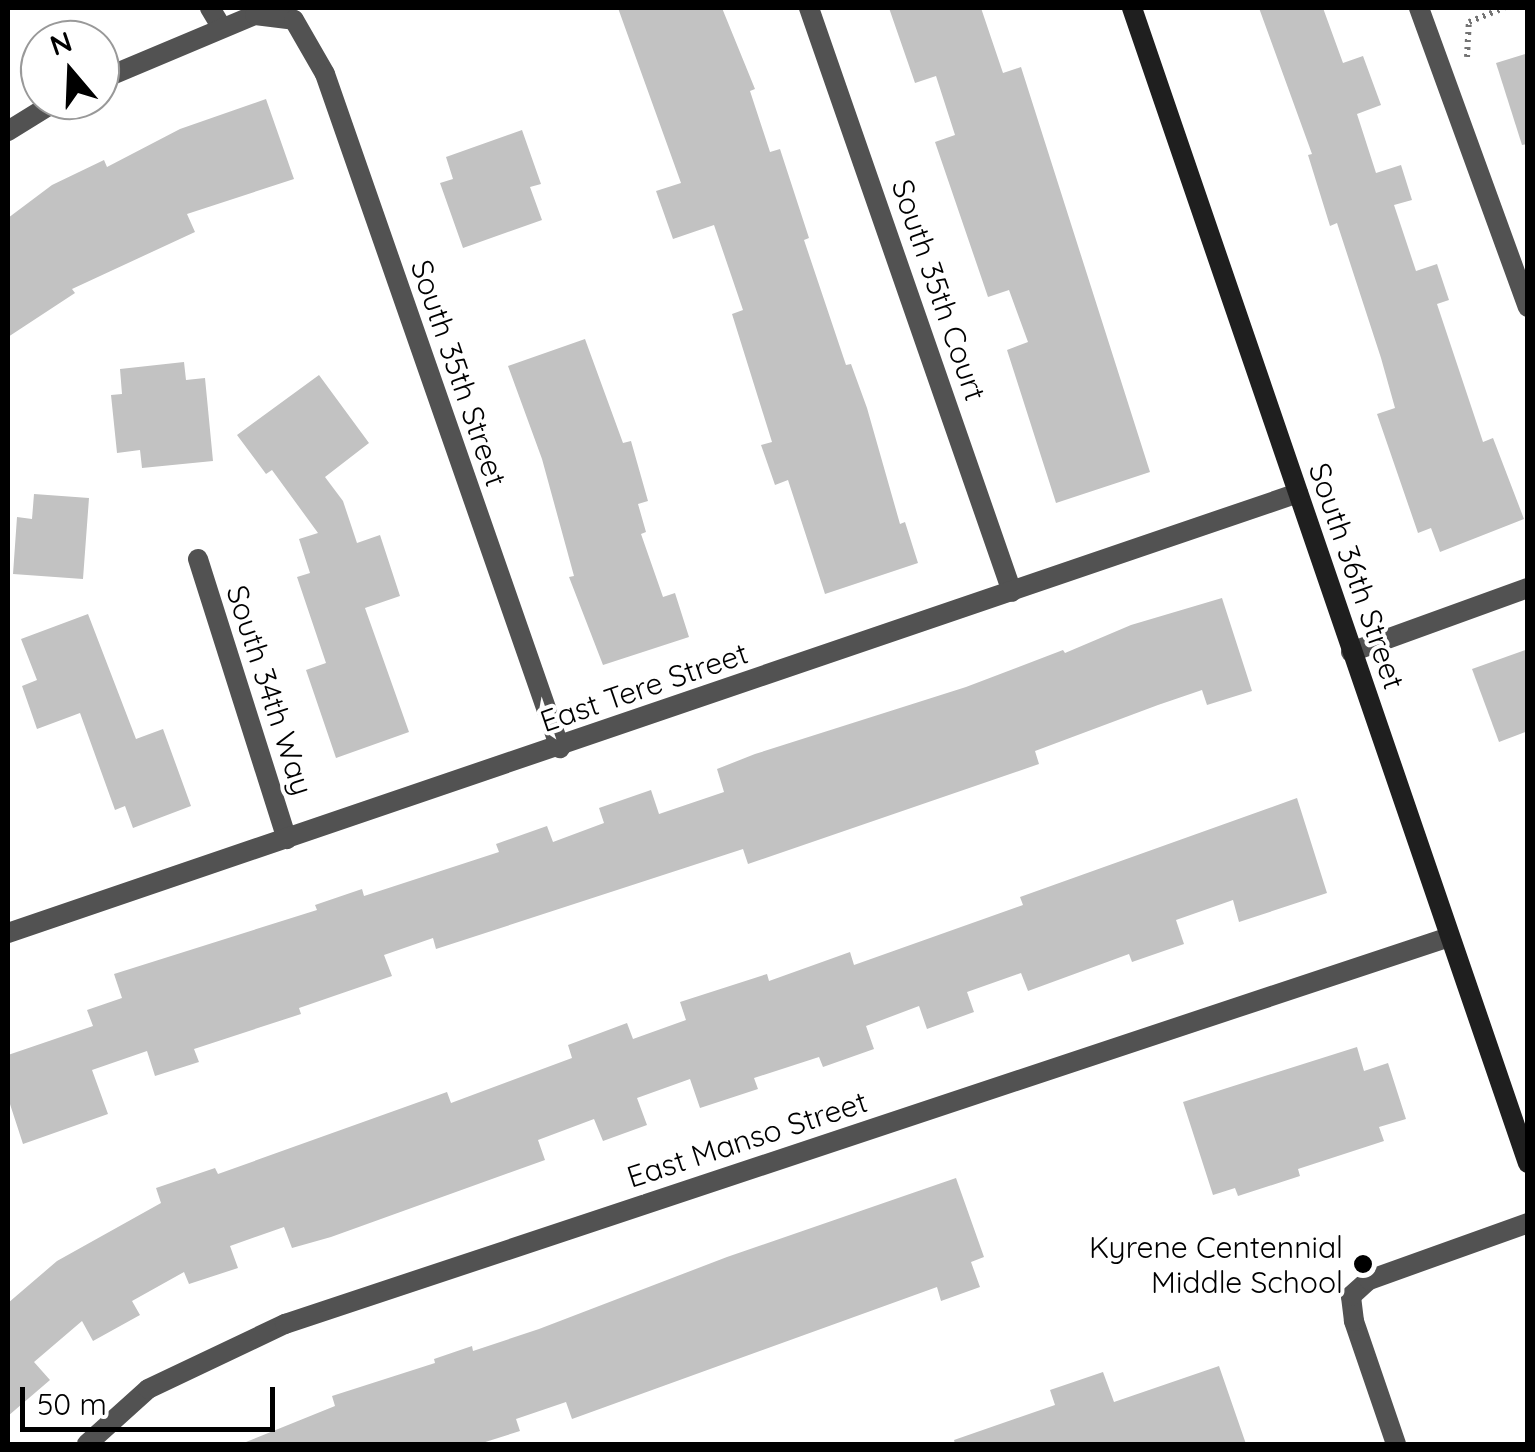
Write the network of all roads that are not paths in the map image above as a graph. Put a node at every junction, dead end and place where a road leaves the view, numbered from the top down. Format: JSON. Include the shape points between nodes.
{"nodes":[{"id":1,"x":810,"y":8,"type":"edge"},
{"id":2,"x":1132,"y":8,"type":"edge"},
{"id":3,"x":1424,"y":9,"type":"edge"},
{"id":4,"x":215,"y":17,"type":"edge"},
{"id":5,"x":120,"y":69,"type":"edge"},
{"id":6,"x":1528,"y":307,"type":"edge"},
{"id":7,"x":1298,"y":493,"type":"junction"},
{"id":8,"x":198,"y":559,"type":"dead end"},
{"id":9,"x":1528,"y":588,"type":"edge"},
{"id":10,"x":1012,"y":592,"type":"junction"},
{"id":11,"x":1351,"y":652,"type":"junction"},
{"id":12,"x":560,"y":748,"type":"junction"},
{"id":13,"x":287,"y":839,"type":"junction"},
{"id":14,"x":8,"y":933,"type":"edge"},
{"id":15,"x":1449,"y":937,"type":"junction"},
{"id":16,"x":1528,"y":1163,"type":"edge"},
{"id":17,"x":1528,"y":1223,"type":"edge"},
{"id":18,"x":87,"y":1444,"type":"edge"},
{"id":19,"x":1396,"y":1444,"type":"edge"}],
"edges":[{"from":1,"to":10,"type":"street","name":"South 35th Court"},
{"from":2,"to":7,"type":"street","name":"South 36th Street"},
{"from":3,"to":6,"type":"street"},
{"from":4,"to":5,"type":"street"},
{"from":4,"to":12,"type":"street","name":"South 35th Street","via":[[294,20],[325,74]]},
{"from":7,"to":10,"type":"street","name":"East Tere Street"},
{"from":7,"to":11,"type":"street","name":"South 36th Street"},
{"from":8,"to":13,"type":"street","name":"South 34th Way"},
{"from":9,"to":11,"type":"street"},
{"from":10,"to":12,"type":"street","name":"East Tere Street"},
{"from":11,"to":15,"type":"street","name":"South 36th Street"},
{"from":12,"to":13,"type":"street","name":"East Tere Street"},
{"from":13,"to":14,"type":"street","name":"East Tere Street"},
{"from":15,"to":16,"type":"street","name":"South 36th Street"},
{"from":15,"to":18,"type":"street","name":"East Manso Street","via":[[286,1324],[148,1389]]},
{"from":17,"to":19,"type":"street","via":[[1369,1280],[1351,1296]]}]}
